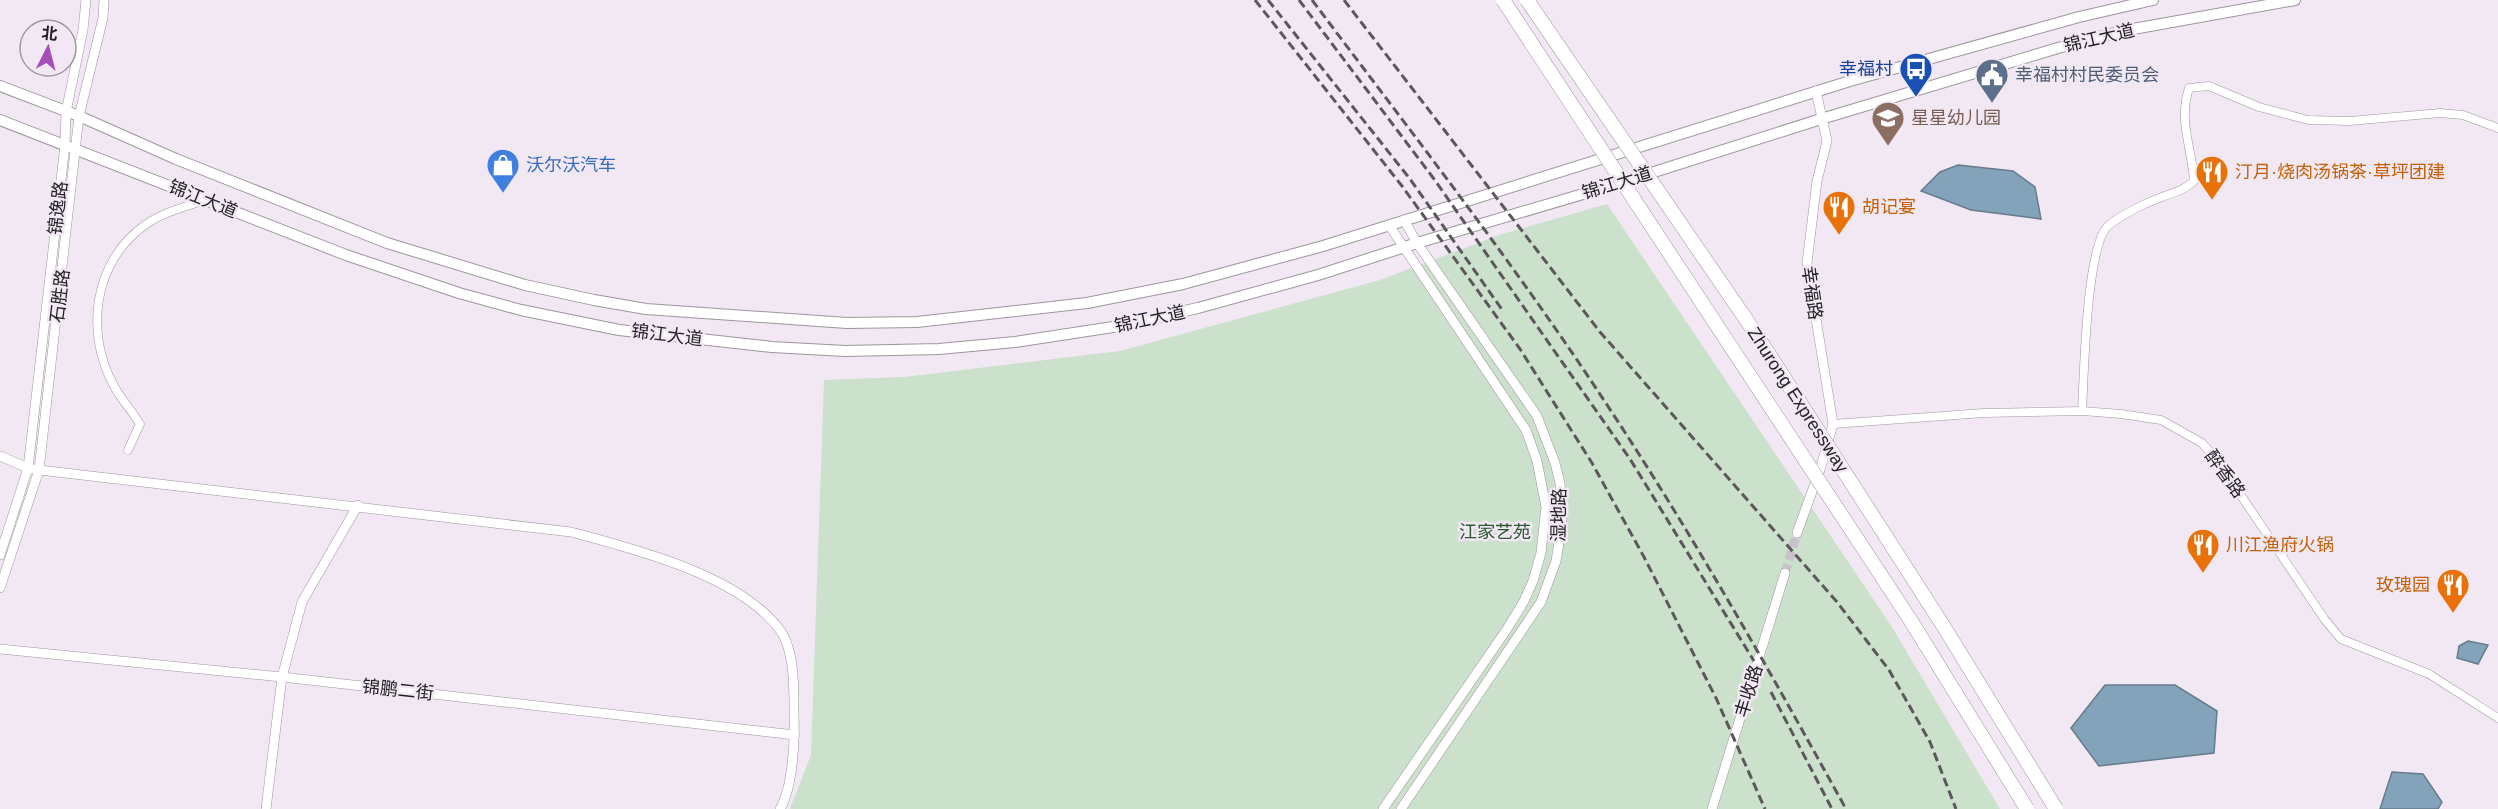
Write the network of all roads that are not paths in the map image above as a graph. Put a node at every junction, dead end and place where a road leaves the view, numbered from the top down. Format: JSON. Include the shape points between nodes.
{"nodes":[{"id":1,"x":86,"y":0,"type":"edge"},
{"id":2,"x":104,"y":0,"type":"edge"},
{"id":3,"x":1503,"y":0,"type":"edge"},
{"id":4,"x":1527,"y":0,"type":"edge"},
{"id":5,"x":2153,"y":0,"type":"edge"},
{"id":6,"x":2295,"y":0,"type":"edge"},
{"id":7,"x":0,"y":86,"type":"edge"},
{"id":8,"x":1816,"y":91,"type":"junction"},
{"id":9,"x":66,"y":112,"type":"junction"},
{"id":10,"x":80,"y":116,"type":"junction"},
{"id":11,"x":1821,"y":119,"type":"junction"},
{"id":12,"x":0,"y":120,"type":"edge"},
{"id":13,"x":2498,"y":128,"type":"edge"},
{"id":14,"x":65,"y":146,"type":"junction"},
{"id":15,"x":77,"y":151,"type":"junction"},
{"id":16,"x":206,"y":200,"type":"junction"},
{"id":17,"x":1404,"y":220,"type":"junction"},
{"id":18,"x":1389,"y":225,"type":"junction"},
{"id":19,"x":1417,"y":243,"type":"junction"},
{"id":20,"x":1403,"y":247,"type":"junction"},
{"id":21,"x":2082,"y":411,"type":"junction"},
{"id":22,"x":1833,"y":424,"type":"junction"},
{"id":23,"x":128,"y":450,"type":"dead end"},
{"id":24,"x":0,"y":456,"type":"edge"},
{"id":25,"x":28,"y":468,"type":"junction"},
{"id":26,"x":39,"y":470,"type":"junction"},
{"id":27,"x":358,"y":505,"type":"junction"},
{"id":28,"x":1797,"y":533,"type":"tunnel mouth"},
{"id":29,"x":0,"y":555,"type":"edge"},
{"id":30,"x":1785,"y":573,"type":"tunnel mouth"},
{"id":31,"x":0,"y":588,"type":"edge"},
{"id":32,"x":0,"y":649,"type":"edge"},
{"id":33,"x":282,"y":677,"type":"junction"},
{"id":34,"x":1472,"y":680,"type":"junction"},
{"id":35,"x":1484,"y":688,"type":"junction"},
{"id":36,"x":2498,"y":718,"type":"edge"},
{"id":37,"x":795,"y":735,"type":"junction"},
{"id":38,"x":266,"y":809,"type":"edge"},
{"id":39,"x":780,"y":809,"type":"edge"},
{"id":40,"x":1383,"y":809,"type":"edge"},
{"id":41,"x":1401,"y":809,"type":"edge"},
{"id":42,"x":1712,"y":809,"type":"edge"},
{"id":43,"x":2027,"y":809,"type":"edge"},
{"id":44,"x":2056,"y":809,"type":"edge"}],
"edges":[{"from":1,"to":9,"type":"street","name":"锦逸路"},
{"from":2,"to":10,"type":"street","name":"石胜路"},
{"from":3,"to":43,"type":"highway","name":"Zhurong Expressway","bridge":true,"via":[[1905,611]]},
{"from":4,"to":44,"type":"highway","name":"Zhurong Expressway","bridge":true,"via":[[1752,328]]},
{"from":5,"to":8,"type":"main road","name":"锦江大道","via":[[2079,16]]},
{"from":6,"to":11,"type":"main road","name":"锦江大道","via":[[2122,31]]},
{"from":7,"to":9,"type":"main road","name":"锦江大道"},
{"from":8,"to":11,"type":"street","name":"幸福路"},
{"from":8,"to":17,"type":"main road","name":"锦江大道"},
{"from":9,"to":10,"type":"main road","name":"锦江大道"},
{"from":9,"to":14,"type":"street","name":"锦逸路"},
{"from":10,"to":15,"type":"street","name":"石胜路"},
{"from":10,"to":18,"type":"main road","name":"锦江大道","via":[[176,159],[387,243],[525,285],[646,309],[847,323],[997,315],[1183,284]]},
{"from":11,"to":19,"type":"main road","name":"锦江大道"},
{"from":11,"to":22,"type":"street","name":"幸福路","via":[[1827,141],[1817,181],[1807,263]]},
{"from":12,"to":14,"type":"main road","name":"锦江大道"},
{"from":13,"to":21,"type":"street","via":[[2440,112],[2350,121],[2308,120],[2259,107],[2209,87],[2189,88],[2184,122],[2194,181],[2182,191],[2153,201],[2107,226],[2097,244],[2087,318]]},
{"from":14,"to":15,"type":"main road","name":"锦江大道"},
{"from":14,"to":25,"type":"street","name":"锦逸路"},
{"from":15,"to":16,"type":"main road","name":"锦江大道"},
{"from":15,"to":26,"type":"street","name":"石胜路"},
{"from":16,"to":20,"type":"main road","name":"锦江大道","via":[[364,261],[521,310],[630,331],[845,351],[939,349],[1113,327],[1198,308]]},
{"from":16,"to":23,"type":"street","via":[[144,225],[116,255],[100,285],[97,330],[104,360],[114,385],[140,423]]},
{"from":17,"to":18,"type":"main road","name":"锦江大道"},
{"from":17,"to":19,"type":"street","name":"湿地路"},
{"from":18,"to":20,"type":"street","name":"湿地路"},
{"from":19,"to":20,"type":"main road","name":"锦江大道"},
{"from":19,"to":35,"type":"street","name":"湿地路","via":[[1537,416],[1560,483],[1560,539],[1550,581],[1528,623]]},
{"from":20,"to":34,"type":"street","name":"湿地路","via":[[1526,430],[1546,507],[1541,554],[1529,591]]},
{"from":21,"to":22,"type":"street","name":"醉香路","via":[[1984,413]]},
{"from":21,"to":36,"type":"street","name":"醉香路","via":[[2161,420],[2202,443],[2341,639],[2429,674]]},
{"from":22,"to":28,"type":"street"},
{"from":24,"to":25,"type":"street"},
{"from":25,"to":26,"type":"street"},
{"from":25,"to":29,"type":"street","name":"锦逸路"},
{"from":26,"to":27,"type":"street"},
{"from":26,"to":31,"type":"street","name":"石胜路"},
{"from":27,"to":33,"type":"street","via":[[302,602]]},
{"from":27,"to":37,"type":"street","via":[[571,532],[636,549],[702,574],[749,600],[781,631],[793,667]]},
{"from":30,"to":42,"type":"street","name":"丰收路"},
{"from":32,"to":33,"type":"street","name":"锦鹏二街"},
{"from":33,"to":37,"type":"street","name":"锦鹏二街"},
{"from":33,"to":38,"type":"street"},
{"from":34,"to":35,"type":"street"},
{"from":34,"to":40,"type":"street","name":"湿地路"},
{"from":35,"to":41,"type":"street","name":"湿地路"},
{"from":37,"to":39,"type":"street","via":[[786,799]]}]}
